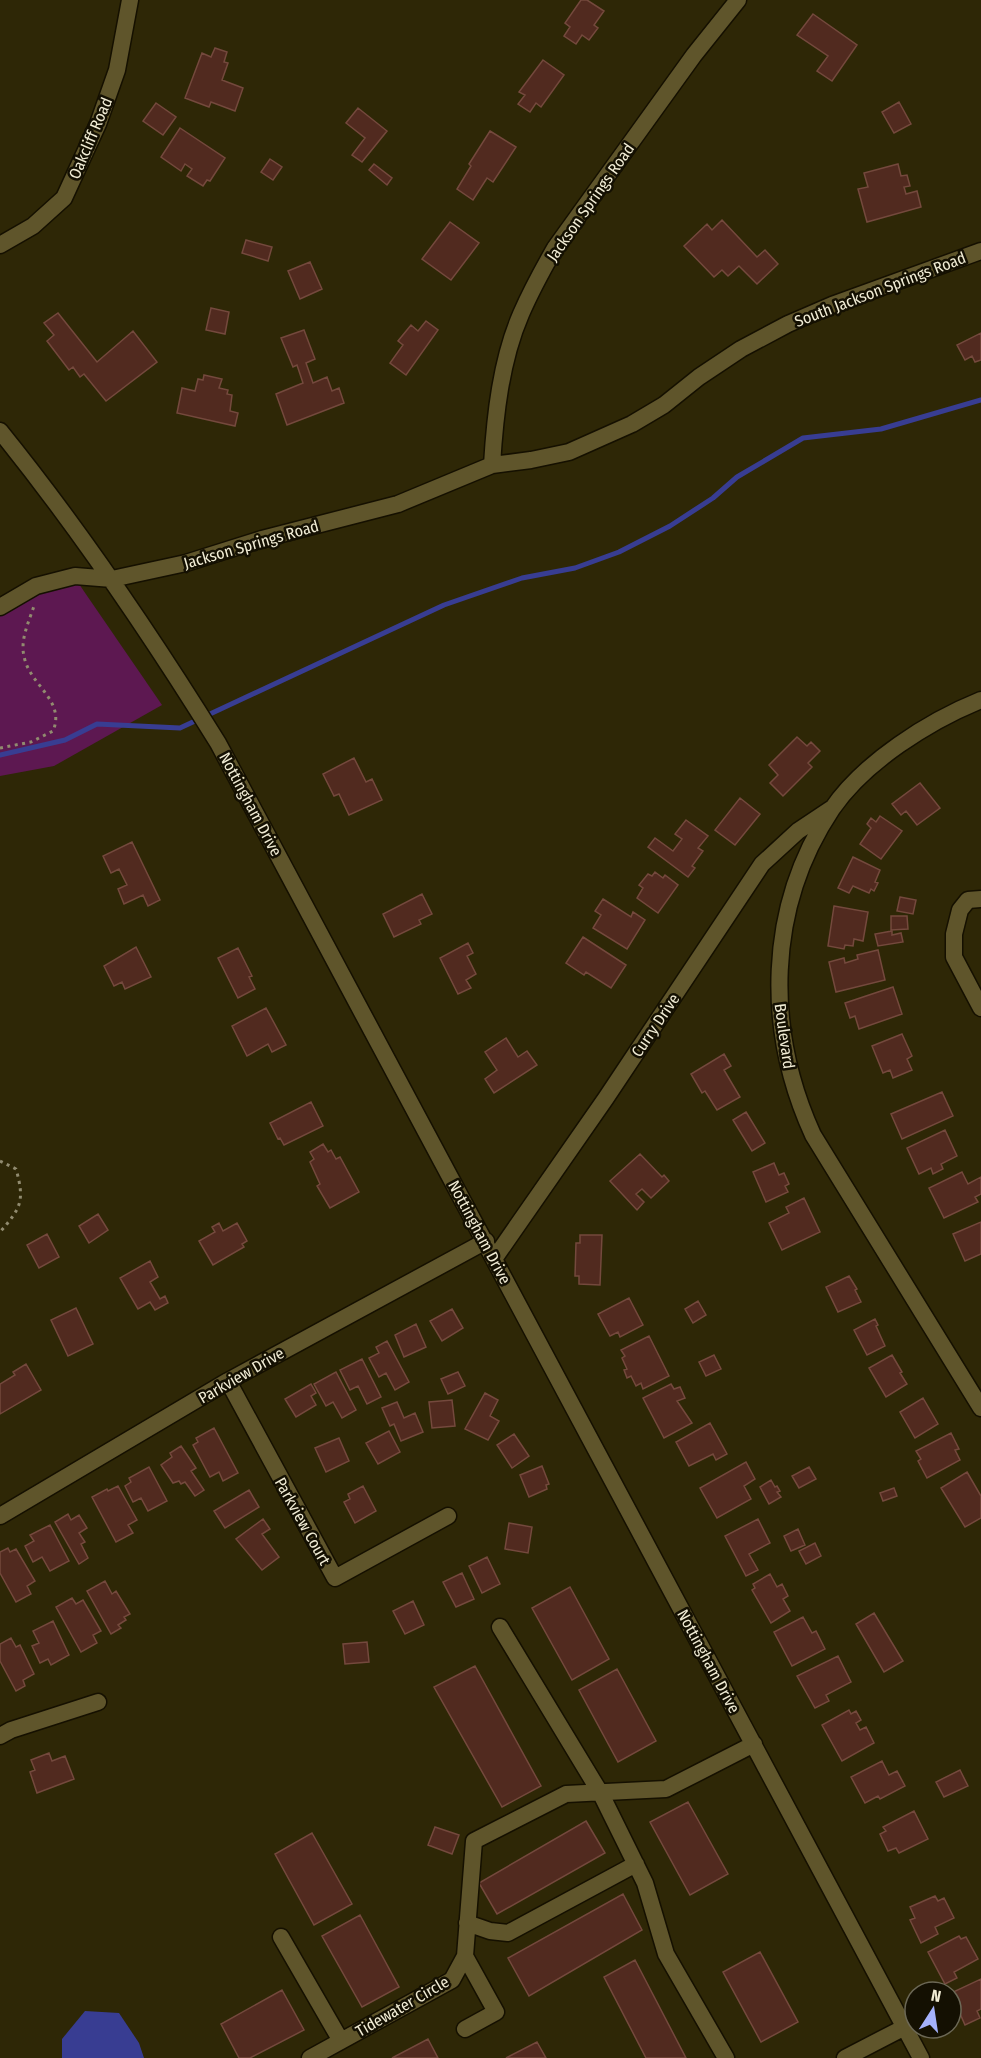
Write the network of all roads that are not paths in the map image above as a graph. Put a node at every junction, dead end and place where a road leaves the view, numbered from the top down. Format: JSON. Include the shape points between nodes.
{"nodes":[{"id":1,"x":130,"y":0,"type":"edge"},
{"id":2,"x":738,"y":0,"type":"edge"},
{"id":3,"x":0,"y":245,"type":"edge"},
{"id":4,"x":981,"y":251,"type":"edge"},
{"id":5,"x":0,"y":431,"type":"edge"},
{"id":6,"x":492,"y":465,"type":"junction"},
{"id":7,"x":112,"y":579,"type":"junction"},
{"id":8,"x":0,"y":607,"type":"edge"},
{"id":9,"x":981,"y":700,"type":"edge"},
{"id":10,"x":833,"y":808,"type":"junction"},
{"id":11,"x":981,"y":899,"type":"edge"},
{"id":12,"x":981,"y":1008,"type":"edge"},
{"id":13,"x":486,"y":1241,"type":"junction"},
{"id":14,"x":494,"y":1259,"type":"junction"},
{"id":15,"x":228,"y":1381,"type":"junction"},
{"id":16,"x":981,"y":1408,"type":"edge"},
{"id":17,"x":0,"y":1516,"type":"edge"},
{"id":18,"x":448,"y":1516,"type":"dead end"},
{"id":19,"x":500,"y":1627,"type":"dead end"},
{"id":20,"x":98,"y":1702,"type":"dead end"},
{"id":21,"x":0,"y":1736,"type":"edge"},
{"id":22,"x":754,"y":1744,"type":"junction"},
{"id":23,"x":601,"y":1794,"type":"junction"},
{"id":24,"x":636,"y":1864,"type":"junction"},
{"id":25,"x":468,"y":1923,"type":"junction"},
{"id":26,"x":281,"y":1936,"type":"dead end"},
{"id":27,"x":465,"y":1956,"type":"junction"},
{"id":28,"x":903,"y":2023,"type":"edge"},
{"id":29,"x":903,"y":2028,"type":"edge"},
{"id":30,"x":465,"y":2029,"type":"dead end"},
{"id":31,"x":912,"y":2040,"type":"edge"},
{"id":32,"x":341,"y":2041,"type":"junction"},
{"id":33,"x":310,"y":2058,"type":"edge"},
{"id":34,"x":726,"y":2058,"type":"edge"},
{"id":35,"x":844,"y":2058,"type":"edge"},
{"id":36,"x":921,"y":2058,"type":"edge"}],
"edges":[{"from":1,"to":3,"type":"street","name":"Oakcliff Road","via":[[117,70],[98,124],[64,198],[33,226]]},
{"from":2,"to":6,"type":"street","name":"Jackson Springs Road","via":[[555,248],[539,277],[520,315],[509,350]]},
{"from":4,"to":6,"type":"street","name":"South Jackson Springs Road","via":[[788,324],[699,377],[664,405],[598,440],[569,452]]},
{"from":5,"to":7,"type":"street","name":"Nottingham Drive"},
{"from":6,"to":7,"type":"street","name":"Jackson Springs Road","via":[[398,504],[186,563]]},
{"from":7,"to":8,"type":"street","name":"Jackson Springs Road","via":[[75,576],[36,586]]},
{"from":7,"to":13,"type":"street","name":"Nottingham Drive","via":[[208,728]]},
{"from":9,"to":10,"type":"street","name":"Boulevard","via":[[940,719],[893,749]]},
{"from":10,"to":14,"type":"street","name":"Curry Drive","via":[[798,831],[762,864]]},
{"from":10,"to":16,"type":"street","name":"Boulevard","via":[[797,883],[784,936],[779,999],[788,1068],[813,1135]]},
{"from":11,"to":12,"type":"street","via":[[968,900],[960,910],[954,934],[954,957]]},
{"from":13,"to":14,"type":"street","name":"Nottingham Drive"},
{"from":13,"to":15,"type":"street","name":"Parkview Drive"},
{"from":14,"to":22,"type":"street","name":"Nottingham Drive"},
{"from":15,"to":17,"type":"street","name":"Parkview Drive"},
{"from":15,"to":18,"type":"street","name":"Parkview Court","via":[[335,1578]]},
{"from":19,"to":23,"type":"street"},
{"from":20,"to":21,"type":"street"},
{"from":22,"to":23,"type":"street","name":"Tidewater Circle","via":[[666,1789]]},
{"from":22,"to":28,"type":"street","name":"Nottingham Drive"},
{"from":23,"to":24,"type":"street"},
{"from":23,"to":25,"type":"street","name":"Tidewater Circle","via":[[566,1794],[474,1841]]},
{"from":24,"to":25,"type":"street","via":[[508,1933]]},
{"from":24,"to":34,"type":"street","via":[[666,1954]]},
{"from":25,"to":27,"type":"street","name":"Tidewater Circle"},
{"from":26,"to":32,"type":"street"},
{"from":27,"to":30,"type":"street","via":[[496,2012]]},
{"from":27,"to":32,"type":"street","name":"Tidewater Circle","via":[[452,1980]]},
{"from":29,"to":35,"type":"street"},
{"from":31,"to":36,"type":"street","name":"Nottingham Drive"},
{"from":32,"to":33,"type":"street","name":"Tidewater Circle"}]}
